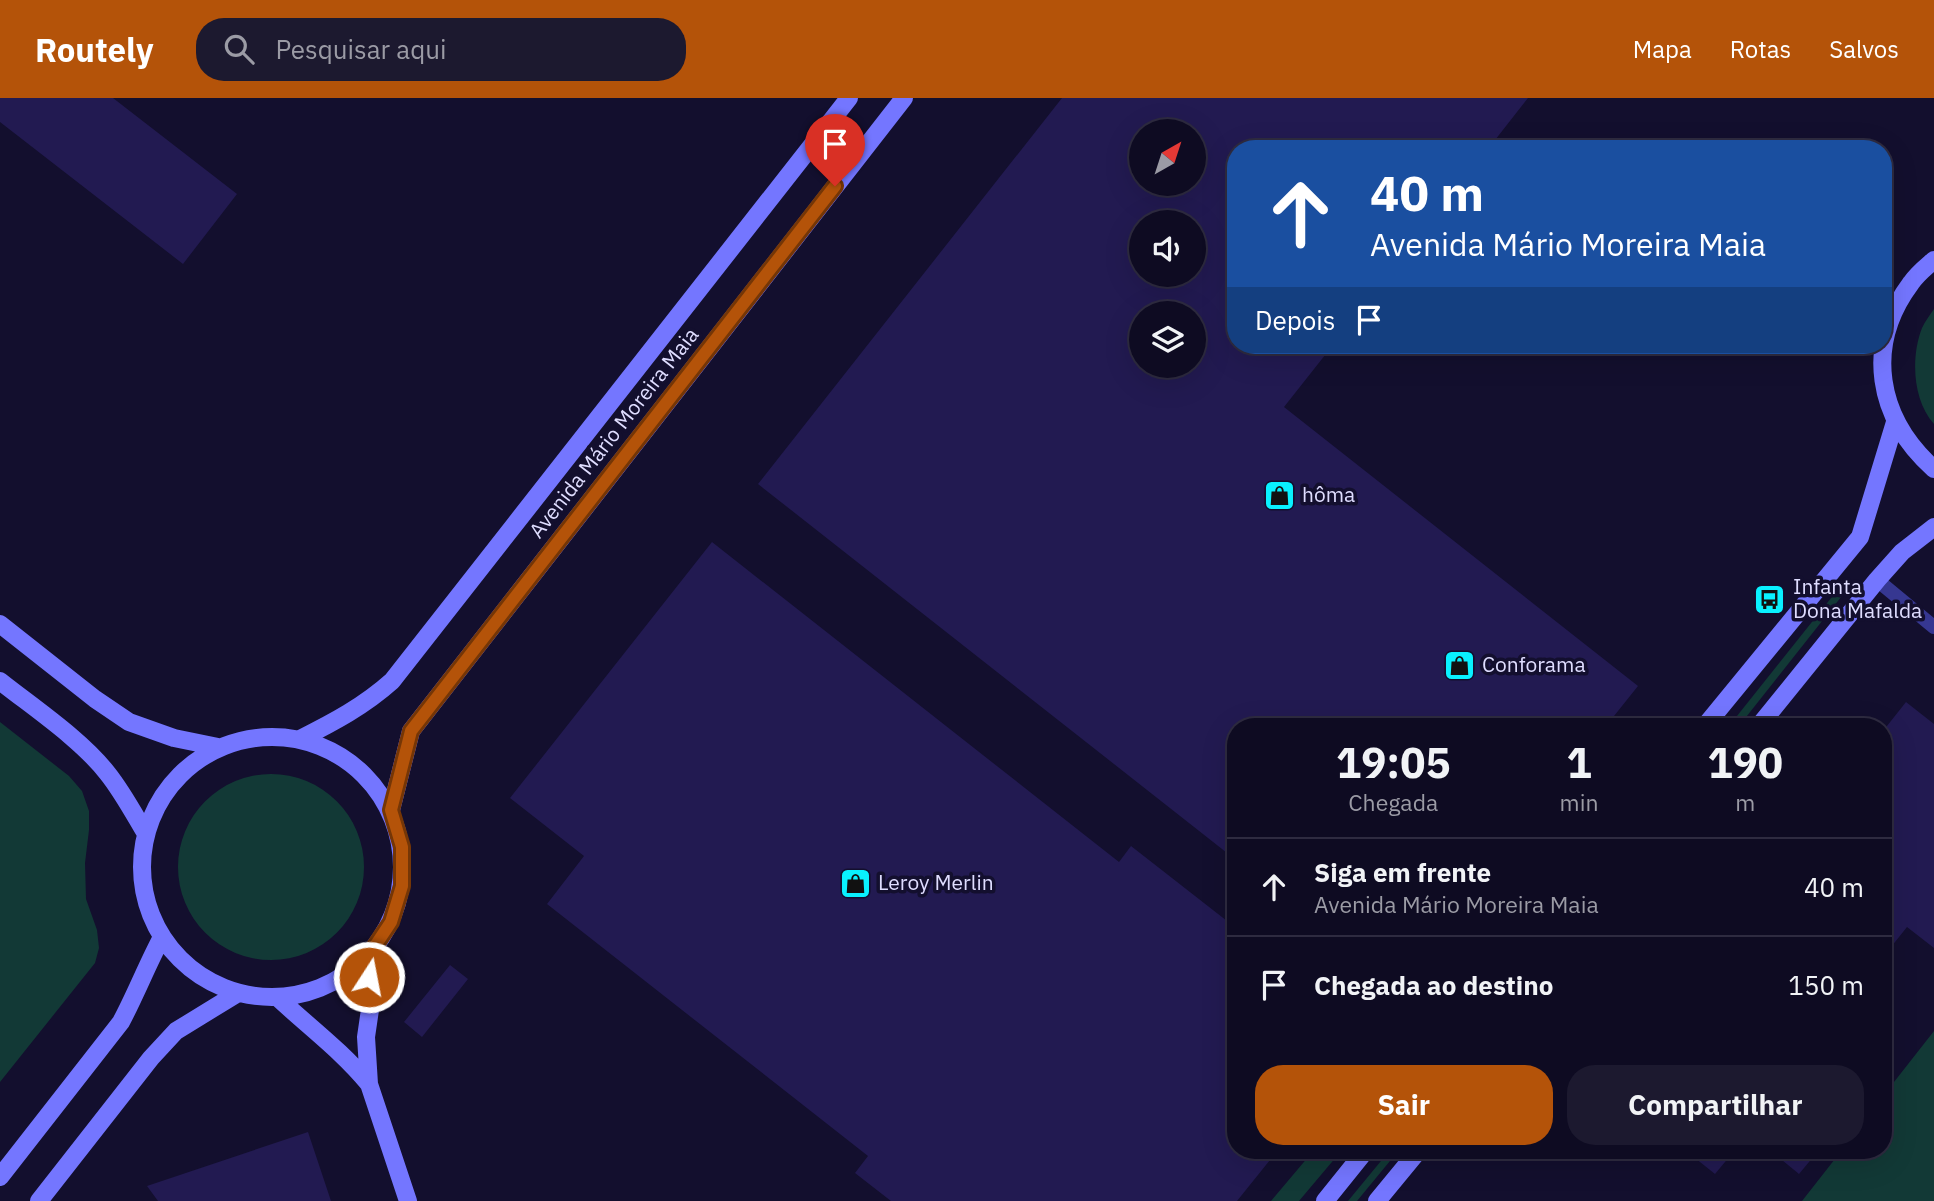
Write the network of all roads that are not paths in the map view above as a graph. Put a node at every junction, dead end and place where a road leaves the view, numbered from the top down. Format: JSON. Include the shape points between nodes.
{"nodes":[{"id":1,"x":849,"y":98,"type":"edge"},
{"id":2,"x":904,"y":98,"type":"edge"},
{"id":3,"x":1934,"y":260,"type":"edge"},
{"id":4,"x":1892,"y":315,"type":"edge"},
{"id":5,"x":1883,"y":354,"type":"edge"},
{"id":6,"x":1895,"y":422,"type":"junction"},
{"id":7,"x":1934,"y":469,"type":"edge"},
{"id":8,"x":1934,"y":527,"type":"edge"},
{"id":9,"x":1877,"y":580,"type":"junction"},
{"id":10,"x":0,"y":624,"type":"edge"},
{"id":11,"x":1934,"y":627,"type":"edge"},
{"id":12,"x":0,"y":681,"type":"edge"},
{"id":13,"x":1712,"y":718,"type":"edge"},
{"id":14,"x":1765,"y":718,"type":"edge"},
{"id":15,"x":300,"y":738,"type":"junction"},
{"id":16,"x":218,"y":747,"type":"junction"},
{"id":17,"x":391,"y":810,"type":"junction"},
{"id":18,"x":146,"y":834,"type":"junction"},
{"id":19,"x":162,"y":937,"type":"junction"},
{"id":20,"x":367,"y":958,"type":"junction"},
{"id":21,"x":238,"y":993,"type":"junction"},
{"id":22,"x":277,"y":997,"type":"junction"},
{"id":23,"x":369,"y":1084,"type":"junction"},
{"id":24,"x":1359,"y":1159,"type":"edge"},
{"id":25,"x":1412,"y":1159,"type":"edge"},
{"id":26,"x":0,"y":1177,"type":"edge"},
{"id":27,"x":39,"y":1201,"type":"edge"},
{"id":28,"x":408,"y":1201,"type":"edge"},
{"id":29,"x":1325,"y":1201,"type":"edge"},
{"id":30,"x":1377,"y":1201,"type":"edge"}],
"edges":[{"from":1,"to":15,"type":"main road","name":"Avenida Mário Moreira Maia","via":[[392,681],[341,719]]},
{"from":2,"to":17,"type":"main road","name":"Avenida Mário Moreira Maia","via":[[411,731]]},
{"from":3,"to":4,"type":"main road","via":[[1912,280]]},
{"from":5,"to":6,"type":"main road","via":[[1885,393]]},
{"from":6,"to":7,"type":"main road","via":[[1911,447]]},
{"from":6,"to":13,"type":"main road","via":[[1860,537]]},
{"from":8,"to":9,"type":"main road"},
{"from":9,"to":11,"type":"lane"},
{"from":9,"to":14,"type":"main road"},
{"from":10,"to":16,"type":"main road","via":[[129,722]]},
{"from":12,"to":18,"type":"main road","via":[[107,772]]},
{"from":15,"to":16,"type":"main road","via":[[259,737]]},
{"from":15,"to":17,"type":"main road","via":[[354,764]]},
{"from":16,"to":18,"type":"main road","via":[[185,768],[161,798]]},
{"from":17,"to":20,"type":"main road","via":[[402,847],[402,886],[391,922]]},
{"from":18,"to":19,"type":"main road","via":[[142,869],[148,905]]},
{"from":19,"to":21,"type":"main road","via":[[183,962]]},
{"from":19,"to":26,"type":"main road","via":[[121,1022]]},
{"from":20,"to":22,"type":"main road","via":[[320,988]]},
{"from":20,"to":23,"type":"main road","via":[[372,996],[366,1037]]},
{"from":21,"to":22,"type":"main road"},
{"from":21,"to":27,"type":"main road","via":[[176,1031],[150,1058]]},
{"from":22,"to":23,"type":"main road","via":[[350,1061]]},
{"from":23,"to":28,"type":"main road"},
{"from":24,"to":29,"type":"main road"},
{"from":25,"to":30,"type":"main road"}]}
